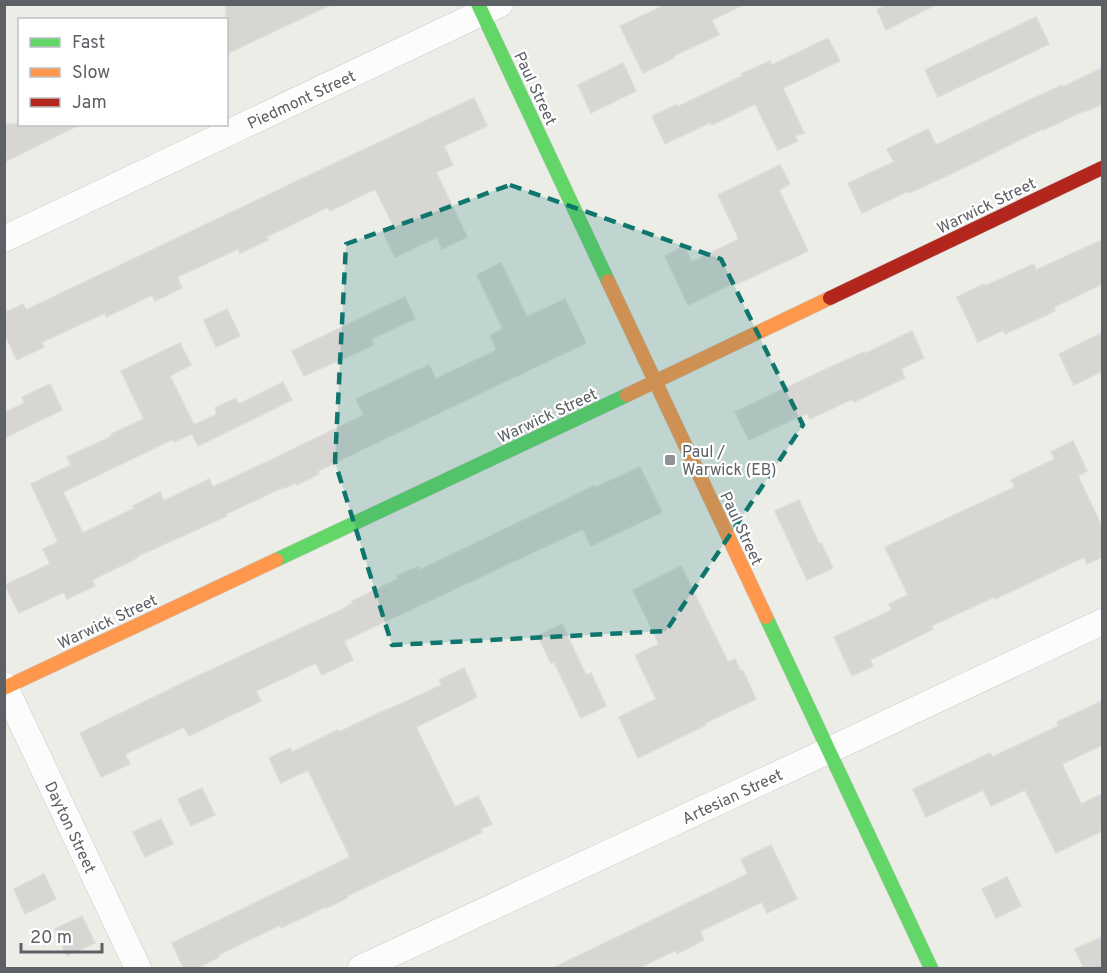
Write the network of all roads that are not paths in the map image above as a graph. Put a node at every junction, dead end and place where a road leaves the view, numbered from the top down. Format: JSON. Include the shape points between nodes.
{"nodes":[{"id":1,"x":487,"y":7,"type":"edge"},
{"id":2,"x":1102,"y":168,"type":"edge"},
{"id":3,"x":4,"y":239,"type":"edge"},
{"id":4,"x":655,"y":382,"type":"junction"},
{"id":5,"x":1102,"y":621,"type":"edge"},
{"id":6,"x":5,"y":687,"type":"edge"},
{"id":7,"x":829,"y":751,"type":"junction"},
{"id":8,"x":138,"y":969,"type":"edge"},
{"id":9,"x":361,"y":969,"type":"edge"},
{"id":10,"x":930,"y":969,"type":"edge"}],
"edges":[{"from":1,"to":3,"type":"street","name":"Piedmont Street"},
{"from":1,"to":4,"type":"street","name":"Paul Street"},
{"from":2,"to":4,"type":"street","name":"Warwick Street"},
{"from":4,"to":6,"type":"street","name":"Warwick Street"},
{"from":4,"to":7,"type":"street","name":"Paul Street"},
{"from":5,"to":7,"type":"street","name":"Artesian Street"},
{"from":6,"to":8,"type":"street","name":"Dayton Street"},
{"from":7,"to":9,"type":"street","name":"Artesian Street"},
{"from":7,"to":10,"type":"street","name":"Paul Street"}]}
